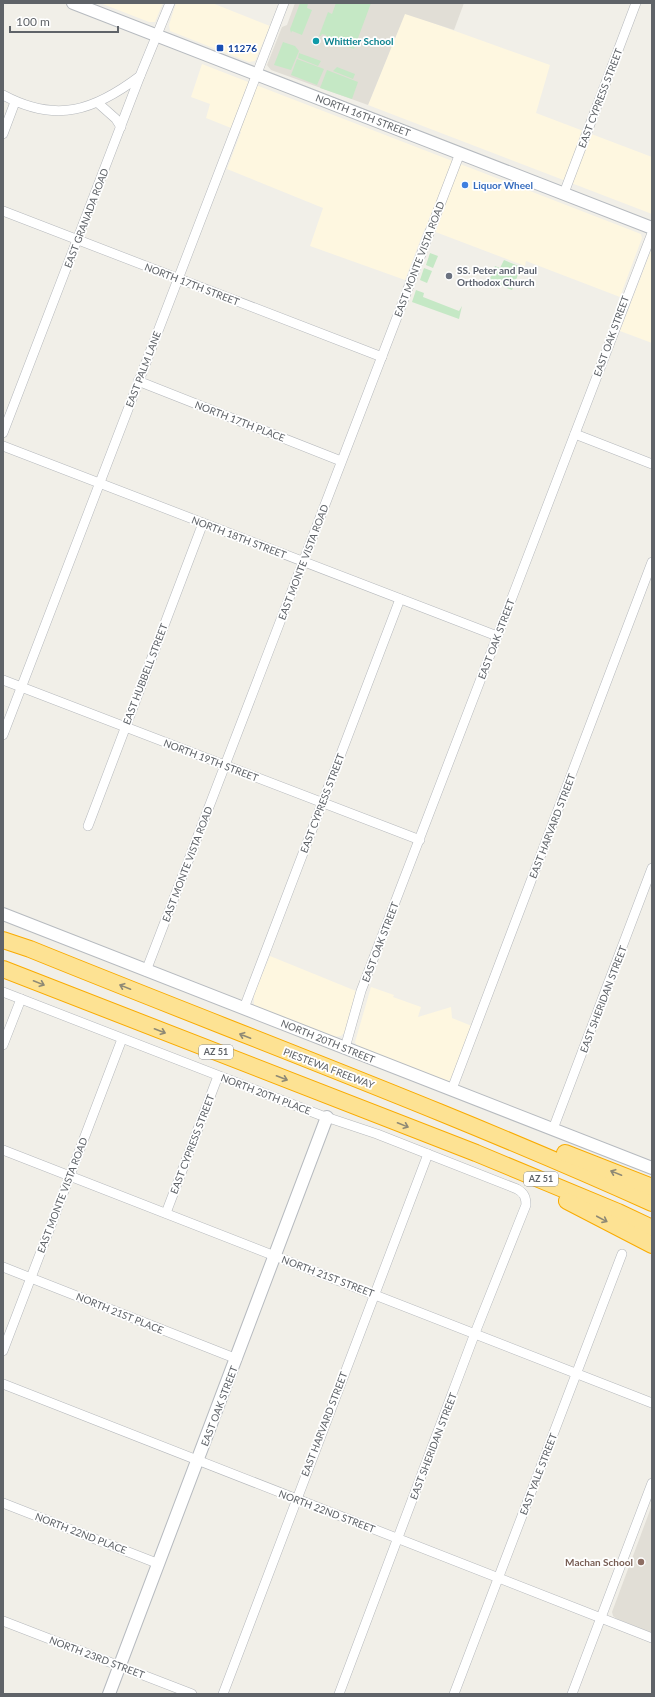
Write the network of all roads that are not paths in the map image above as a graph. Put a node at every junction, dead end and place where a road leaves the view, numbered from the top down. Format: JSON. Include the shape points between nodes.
{"nodes":[{"id":1,"x":73,"y":3,"type":"edge"},
{"id":2,"x":170,"y":3,"type":"edge"},
{"id":3,"x":284,"y":3,"type":"edge"},
{"id":4,"x":636,"y":3,"type":"edge"},
{"id":5,"x":157,"y":36,"type":"junction"},
{"id":6,"x":257,"y":74,"type":"junction"},
{"id":7,"x":140,"y":76,"type":"junction"},
{"id":8,"x":3,"y":95,"type":"edge"},
{"id":9,"x":15,"y":102,"type":"junction"},
{"id":10,"x":98,"y":103,"type":"junction"},
{"id":11,"x":121,"y":127,"type":"junction"},
{"id":12,"x":3,"y":134,"type":"edge"},
{"id":13,"x":460,"y":153,"type":"junction"},
{"id":14,"x":564,"y":193,"type":"junction"},
{"id":15,"x":3,"y":211,"type":"edge"},
{"id":16,"x":652,"y":228,"type":"edge"},
{"id":17,"x":652,"y":233,"type":"edge"},
{"id":18,"x":77,"y":240,"type":"junction"},
{"id":19,"x":179,"y":278,"type":"junction"},
{"id":20,"x":382,"y":357,"type":"junction"},
{"id":21,"x":138,"y":381,"type":"junction"},
{"id":22,"x":3,"y":433,"type":"edge"},
{"id":23,"x":575,"y":434,"type":"junction"},
{"id":24,"x":3,"y":446,"type":"edge"},
{"id":25,"x":341,"y":461,"type":"junction"},
{"id":26,"x":652,"y":464,"type":"edge"},
{"id":27,"x":100,"y":483,"type":"junction"},
{"id":28,"x":203,"y":523,"type":"junction"},
{"id":29,"x":303,"y":561,"type":"junction"},
{"id":30,"x":652,"y":562,"type":"edge"},
{"id":31,"x":400,"y":599,"type":"junction"},
{"id":32,"x":497,"y":636,"type":"junction"},
{"id":33,"x":3,"y":680,"type":"edge"},
{"id":34,"x":21,"y":686,"type":"junction"},
{"id":35,"x":125,"y":727,"type":"junction"},
{"id":36,"x":3,"y":735,"type":"edge"},
{"id":37,"x":225,"y":766,"type":"junction"},
{"id":38,"x":322,"y":803,"type":"junction"},
{"id":39,"x":88,"y":826,"type":"dead end"},
{"id":40,"x":420,"y":840,"type":"junction"},
{"id":41,"x":652,"y":868,"type":"edge"},
{"id":42,"x":3,"y":914,"type":"edge"},
{"id":43,"x":3,"y":936,"type":"edge"},
{"id":44,"x":3,"y":940,"type":"edge"},
{"id":45,"x":30,"y":949,"type":"junction"},
{"id":46,"x":3,"y":969,"type":"edge"},
{"id":47,"x":146,"y":971,"type":"junction"},
{"id":48,"x":3,"y":992,"type":"edge"},
{"id":49,"x":21,"y":999,"type":"junction"},
{"id":50,"x":244,"y":1008,"type":"junction"},
{"id":51,"x":122,"y":1039,"type":"junction"},
{"id":52,"x":3,"y":1045,"type":"edge"},
{"id":53,"x":345,"y":1048,"type":"junction"},
{"id":54,"x":218,"y":1076,"type":"junction"},
{"id":55,"x":452,"y":1089,"type":"junction"},
{"id":56,"x":438,"y":1111,"type":"junction"},
{"id":57,"x":327,"y":1118,"type":"junction"},
{"id":58,"x":553,"y":1129,"type":"junction"},
{"id":59,"x":428,"y":1135,"type":"junction"},
{"id":60,"x":3,"y":1150,"type":"edge"},
{"id":61,"x":428,"y":1154,"type":"junction"},
{"id":62,"x":652,"y":1168,"type":"edge"},
{"id":63,"x":70,"y":1175,"type":"junction"},
{"id":64,"x":652,"y":1187,"type":"edge"},
{"id":65,"x":526,"y":1198,"type":"joint"},
{"id":66,"x":652,"y":1203,"type":"edge"},
{"id":67,"x":166,"y":1213,"type":"junction"},
{"id":68,"x":652,"y":1228,"type":"edge"},
{"id":69,"x":652,"y":1245,"type":"edge"},
{"id":70,"x":622,"y":1254,"type":"dead end"},
{"id":71,"x":274,"y":1255,"type":"junction"},
{"id":72,"x":3,"y":1267,"type":"edge"},
{"id":73,"x":31,"y":1278,"type":"junction"},
{"id":74,"x":374,"y":1294,"type":"junction"},
{"id":75,"x":475,"y":1334,"type":"junction"},
{"id":76,"x":3,"y":1351,"type":"edge"},
{"id":77,"x":237,"y":1359,"type":"junction"},
{"id":78,"x":577,"y":1373,"type":"junction"},
{"id":79,"x":3,"y":1384,"type":"edge"},
{"id":80,"x":652,"y":1403,"type":"edge"},
{"id":81,"x":198,"y":1462,"type":"junction"},
{"id":82,"x":652,"y":1483,"type":"edge"},
{"id":83,"x":296,"y":1499,"type":"junction"},
{"id":84,"x":3,"y":1503,"type":"edge"},
{"id":85,"x":398,"y":1539,"type":"junction"},
{"id":86,"x":159,"y":1564,"type":"junction"},
{"id":87,"x":499,"y":1578,"type":"junction"},
{"id":88,"x":601,"y":1618,"type":"junction"},
{"id":89,"x":3,"y":1621,"type":"edge"},
{"id":90,"x":652,"y":1638,"type":"edge"},
{"id":91,"x":120,"y":1666,"type":"junction"},
{"id":92,"x":109,"y":1694,"type":"edge"},
{"id":93,"x":192,"y":1694,"type":"edge"},
{"id":94,"x":223,"y":1694,"type":"edge"},
{"id":95,"x":339,"y":1694,"type":"edge"},
{"id":96,"x":454,"y":1694,"type":"edge"},
{"id":97,"x":572,"y":1694,"type":"edge"}],
"edges":[{"from":1,"to":5,"type":"street","name":"NORTH 16TH STREET"},
{"from":2,"to":5,"type":"street","name":"EAST GRANADA ROAD"},
{"from":3,"to":6,"type":"street","name":"EAST PALM LANE"},
{"from":4,"to":14,"type":"street","name":"EAST CYPRESS STREET"},
{"from":5,"to":6,"type":"street","name":"NORTH 16TH STREET"},
{"from":5,"to":7,"type":"street","name":"EAST GRANADA ROAD"},
{"from":6,"to":13,"type":"street","name":"NORTH 16TH STREET"},
{"from":6,"to":19,"type":"street","name":"EAST PALM LANE"},
{"from":7,"to":10,"type":"street"},
{"from":7,"to":11,"type":"street","name":"EAST GRANADA ROAD"},
{"from":8,"to":9,"type":"street"},
{"from":9,"to":10,"type":"street","via":[[38,108],[64,110]]},
{"from":9,"to":12,"type":"street"},
{"from":10,"to":11,"type":"street"},
{"from":11,"to":18,"type":"street","name":"EAST GRANADA ROAD"},
{"from":13,"to":14,"type":"street","name":"NORTH 16TH STREET"},
{"from":13,"to":20,"type":"street","name":"EAST MONTE VISTA ROAD"},
{"from":14,"to":16,"type":"street","name":"NORTH 16TH STREET"},
{"from":15,"to":18,"type":"street","name":"NORTH 17TH STREET"},
{"from":17,"to":23,"type":"street","name":"EAST OAK STREET"},
{"from":18,"to":19,"type":"street","name":"NORTH 17TH STREET"},
{"from":18,"to":22,"type":"street","name":"EAST GRANADA ROAD"},
{"from":19,"to":20,"type":"street","name":"NORTH 17TH STREET"},
{"from":19,"to":21,"type":"street","name":"EAST PALM LANE"},
{"from":20,"to":25,"type":"street","name":"EAST MONTE VISTA ROAD"},
{"from":21,"to":25,"type":"street","name":"NORTH 17TH PLACE"},
{"from":21,"to":27,"type":"street","name":"EAST PALM LANE"},
{"from":23,"to":26,"type":"street"},
{"from":23,"to":32,"type":"street","name":"EAST OAK STREET"},
{"from":24,"to":27,"type":"street","name":"NORTH 18TH STREET"},
{"from":25,"to":29,"type":"street","name":"EAST MONTE VISTA ROAD"},
{"from":27,"to":28,"type":"street","name":"NORTH 18TH STREET"},
{"from":27,"to":34,"type":"street","name":"EAST PALM LANE"},
{"from":28,"to":29,"type":"street","name":"NORTH 18TH STREET"},
{"from":28,"to":35,"type":"street","name":"EAST HUBBELL STREET"},
{"from":29,"to":31,"type":"street","name":"NORTH 18TH STREET"},
{"from":29,"to":37,"type":"street","name":"EAST MONTE VISTA ROAD"},
{"from":30,"to":55,"type":"street","name":"EAST HARVARD STREET"},
{"from":31,"to":32,"type":"street","name":"NORTH 18TH STREET"},
{"from":31,"to":38,"type":"street","name":"EAST CYPRESS STREET"},
{"from":32,"to":40,"type":"street","name":"EAST OAK STREET"},
{"from":33,"to":34,"type":"street","name":"NORTH 19TH STREET"},
{"from":34,"to":35,"type":"street","name":"NORTH 19TH STREET"},
{"from":34,"to":36,"type":"street","name":"EAST PALM LANE"},
{"from":35,"to":37,"type":"street","name":"NORTH 19TH STREET"},
{"from":35,"to":39,"type":"street","name":"EAST HUBBELL STREET"},
{"from":37,"to":38,"type":"street","name":"NORTH 19TH STREET"},
{"from":37,"to":47,"type":"street","name":"EAST MONTE VISTA ROAD"},
{"from":38,"to":40,"type":"street","name":"NORTH 19TH STREET"},
{"from":38,"to":50,"type":"street","name":"EAST CYPRESS STREET"},
{"from":40,"to":53,"type":"street","name":"EAST OAK STREET","via":[[361,991]]},
{"from":41,"to":58,"type":"street","name":"EAST SHERIDAN STREET"},
{"from":42,"to":47,"type":"street","name":"NORTH 20TH STREET"},
{"from":43,"to":45,"type":"highway"},
{"from":44,"to":45,"type":"highway","name":"PIESTEWA FREEWAY","number":"AZ 51"},
{"from":56,"to":45,"type":"highway","name":"PIESTEWA FREEWAY","number":"AZ 51","one_way":true},
{"from":46,"to":59,"type":"highway","number":"AZ 51","one_way":true},
{"from":47,"to":50,"type":"street","name":"NORTH 20TH STREET"},
{"from":48,"to":49,"type":"street","name":"NORTH 20TH PLACE"},
{"from":49,"to":51,"type":"street","name":"NORTH 20TH PLACE"},
{"from":49,"to":52,"type":"street"},
{"from":50,"to":53,"type":"street","name":"NORTH 20TH STREET"},
{"from":51,"to":54,"type":"street","name":"NORTH 20TH PLACE"},
{"from":51,"to":63,"type":"street","name":"EAST MONTE VISTA ROAD"},
{"from":53,"to":55,"type":"street","name":"NORTH 20TH STREET"},
{"from":54,"to":57,"type":"street","name":"NORTH 20TH PLACE"},
{"from":54,"to":67,"type":"street","name":"EAST CYPRESS STREET"},
{"from":55,"to":58,"type":"street","name":"NORTH 20TH STREET"},
{"from":64,"to":56,"type":"highway","one_way":true,"via":[[488,1124]]},
{"from":56,"to":66,"type":"highway","name":"PIESTEWA FREEWAY","number":"AZ 51"},
{"from":57,"to":61,"type":"street","name":"NORTH 20TH PLACE"},
{"from":57,"to":71,"type":"street","name":"EAST OAK STREET"},
{"from":58,"to":62,"type":"street","name":"NORTH 20TH STREET"},
{"from":59,"to":68,"type":"highway","number":"AZ 51","via":[[523,1172]]},
{"from":59,"to":69,"type":"highway","one_way":true,"via":[[473,1160],[567,1200]]},
{"from":60,"to":63,"type":"street","name":"NORTH 21ST STREET"},
{"from":61,"to":65,"type":"street","name":"NORTH 20TH PLACE","via":[[517,1189],[523,1192]]},
{"from":61,"to":74,"type":"street","name":"EAST HARVARD STREET"},
{"from":63,"to":67,"type":"street","name":"NORTH 21ST STREET"},
{"from":63,"to":73,"type":"street","name":"EAST MONTE VISTA ROAD"},
{"from":65,"to":75,"type":"street","name":"EAST SHERIDAN STREET","via":[[526,1205]]},
{"from":67,"to":71,"type":"street","name":"NORTH 21ST STREET"},
{"from":70,"to":78,"type":"street","name":"EAST YALE STREET"},
{"from":71,"to":74,"type":"street","name":"NORTH 21ST STREET"},
{"from":71,"to":77,"type":"street","name":"EAST OAK STREET"},
{"from":72,"to":73,"type":"street","name":"NORTH 21ST PLACE"},
{"from":73,"to":76,"type":"street","name":"EAST MONTE VISTA ROAD"},
{"from":73,"to":77,"type":"street","name":"NORTH 21ST PLACE"},
{"from":74,"to":75,"type":"street","name":"NORTH 21ST STREET"},
{"from":74,"to":83,"type":"street","name":"EAST HARVARD STREET"},
{"from":75,"to":78,"type":"street","name":"NORTH 21ST STREET"},
{"from":75,"to":85,"type":"street","name":"EAST SHERIDAN STREET"},
{"from":77,"to":81,"type":"street","name":"EAST OAK STREET"},
{"from":78,"to":80,"type":"street","name":"NORTH 21ST STREET"},
{"from":78,"to":87,"type":"street","name":"EAST YALE STREET"},
{"from":79,"to":81,"type":"street","name":"NORTH 22ND STREET"},
{"from":81,"to":83,"type":"street","name":"NORTH 22ND STREET"},
{"from":81,"to":86,"type":"street","name":"EAST OAK STREET"},
{"from":82,"to":88,"type":"street"},
{"from":83,"to":85,"type":"street","name":"NORTH 22ND STREET"},
{"from":83,"to":94,"type":"street","name":"EAST HARVARD STREET"},
{"from":84,"to":86,"type":"street","name":"NORTH 22ND PLACE"},
{"from":85,"to":87,"type":"street","name":"NORTH 22ND STREET"},
{"from":85,"to":95,"type":"street","name":"EAST SHERIDAN STREET"},
{"from":86,"to":91,"type":"street","name":"EAST OAK STREET"},
{"from":87,"to":88,"type":"street","name":"NORTH 22ND STREET"},
{"from":87,"to":96,"type":"street","name":"EAST YALE STREET"},
{"from":88,"to":90,"type":"street","name":"NORTH 22ND STREET"},
{"from":88,"to":97,"type":"street"},
{"from":89,"to":91,"type":"street","name":"NORTH 23RD STREET"},
{"from":91,"to":92,"type":"street","name":"EAST OAK STREET"},
{"from":91,"to":93,"type":"street","name":"NORTH 23RD STREET"}]}
